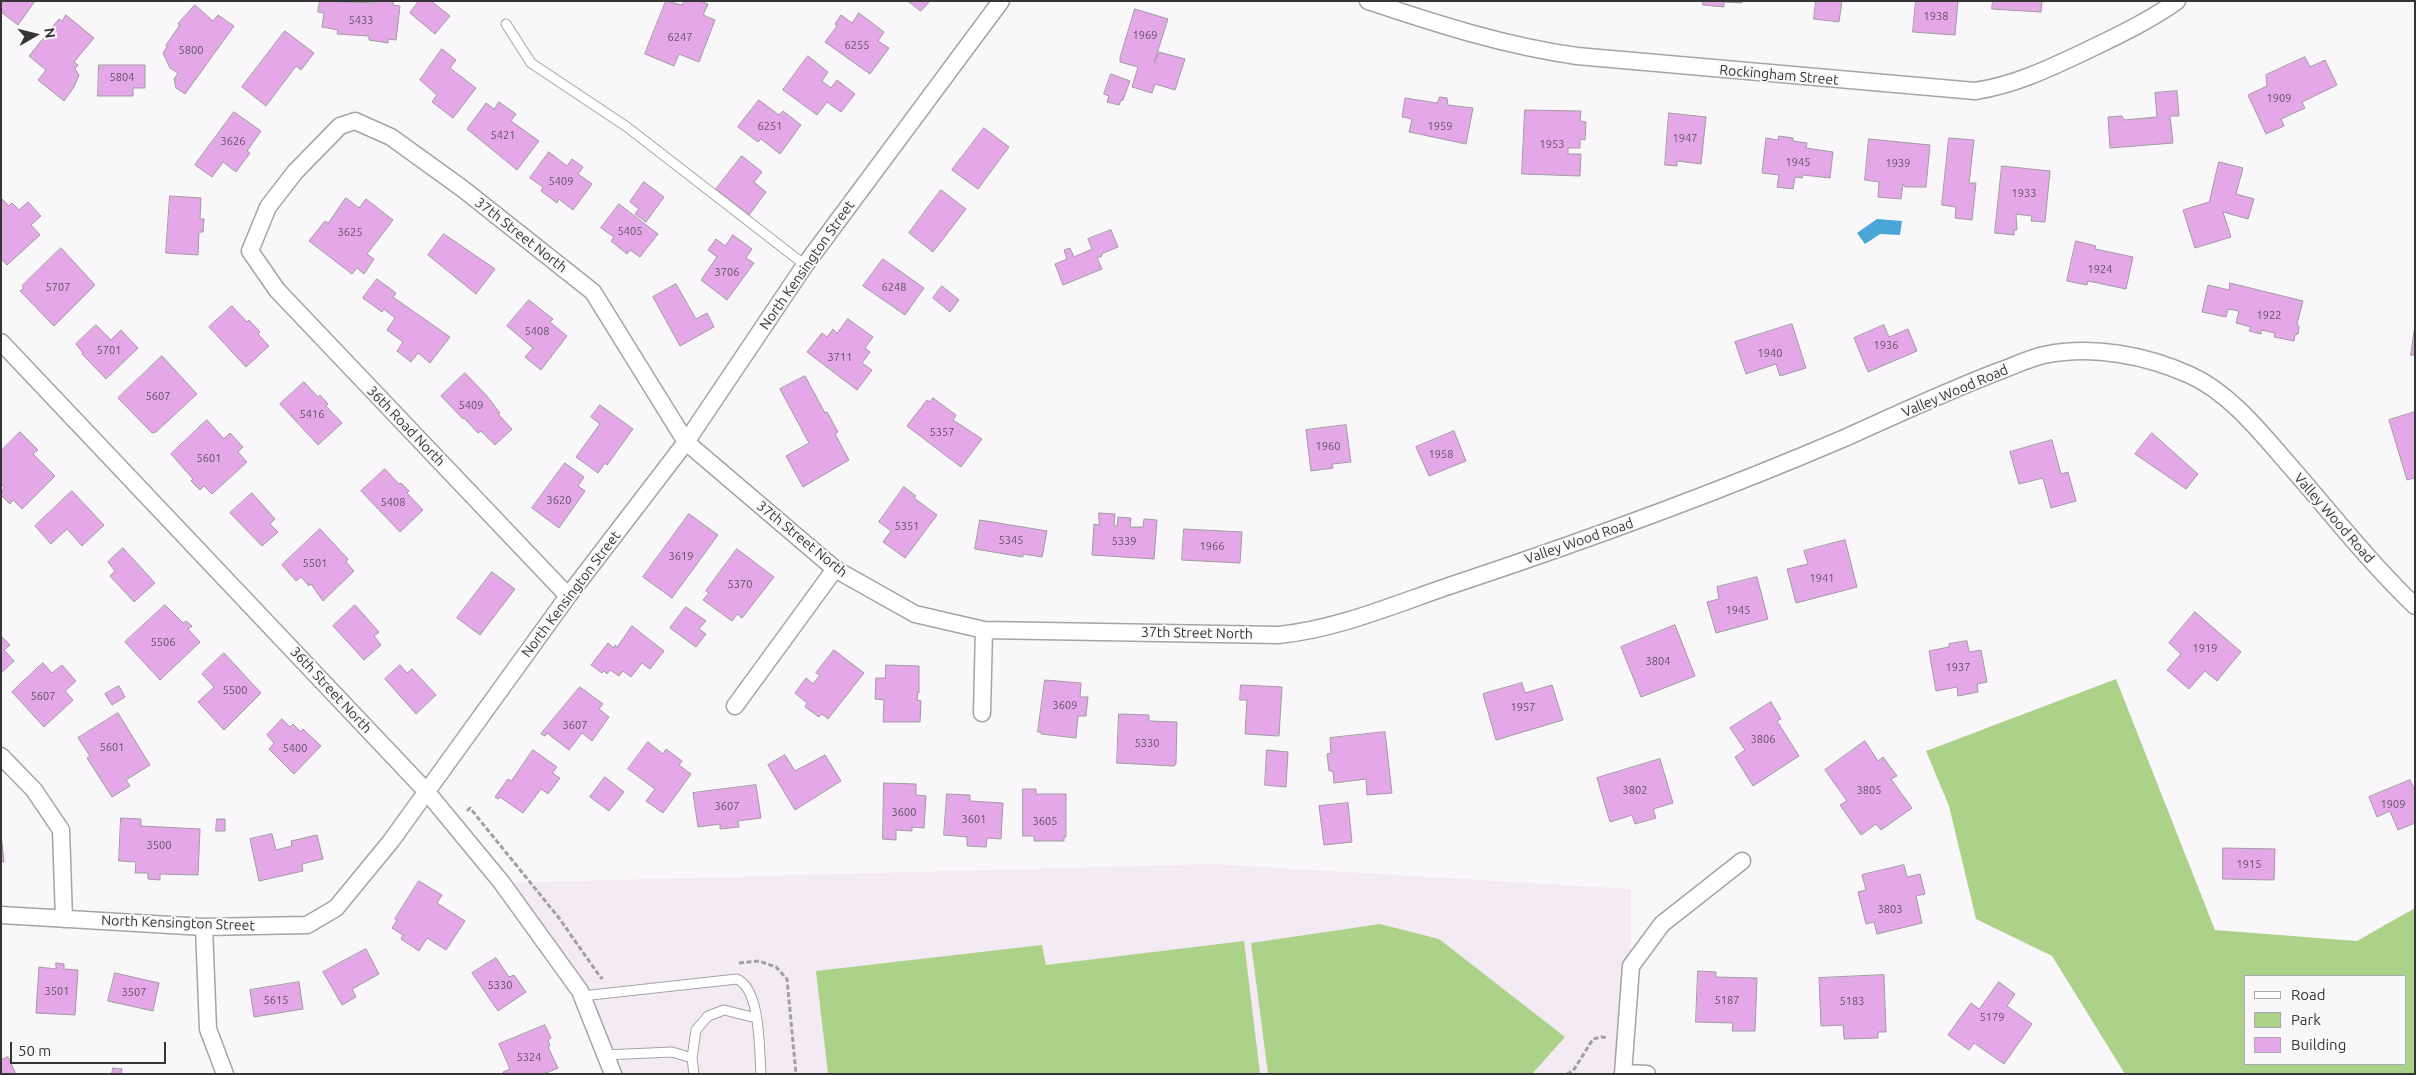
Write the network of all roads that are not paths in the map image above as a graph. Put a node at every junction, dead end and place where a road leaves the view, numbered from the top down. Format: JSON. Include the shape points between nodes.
{"nodes":[{"id":1,"x":1001,"y":1,"type":"edge"},
{"id":2,"x":1368,"y":1,"type":"edge"},
{"id":3,"x":2177,"y":1,"type":"edge"},
{"id":4,"x":506,"y":24,"type":"dead end"},
{"id":5,"x":356,"y":121,"type":"joint"},
{"id":6,"x":805,"y":265,"type":"junction"},
{"id":7,"x":1,"y":342,"type":"edge"},
{"id":8,"x":686,"y":442,"type":"junction"},
{"id":9,"x":835,"y":569,"type":"junction"},
{"id":10,"x":1423,"y":594,"type":"joint"},
{"id":11,"x":568,"y":596,"type":"junction"},
{"id":12,"x":2415,"y":606,"type":"edge"},
{"id":13,"x":984,"y":630,"type":"junction"},
{"id":14,"x":735,"y":706,"type":"dead end"},
{"id":15,"x":982,"y":713,"type":"dead end"},
{"id":16,"x":1,"y":756,"type":"edge"},
{"id":17,"x":427,"y":792,"type":"junction"},
{"id":18,"x":1742,"y":861,"type":"dead end"},
{"id":19,"x":1,"y":915,"type":"edge"},
{"id":20,"x":64,"y":919,"type":"junction"},
{"id":21,"x":204,"y":927,"type":"junction"},
{"id":22,"x":582,"y":996,"type":"junction"},
{"id":23,"x":756,"y":1018,"type":"junction"},
{"id":24,"x":605,"y":1055,"type":"junction"},
{"id":25,"x":692,"y":1058,"type":"junction"},
{"id":26,"x":1623,"y":1073,"type":"edge"},
{"id":27,"x":225,"y":1074,"type":"edge"},
{"id":28,"x":613,"y":1074,"type":"edge"},
{"id":29,"x":694,"y":1074,"type":"edge"},
{"id":30,"x":761,"y":1074,"type":"edge"},
{"id":31,"x":1646,"y":1074,"type":"edge"}],
"edges":[{"from":1,"to":6,"type":"street","name":"North Kensington Street"},
{"from":2,"to":3,"type":"street","name":"Rockingham Street","via":[[1452,28],[1554,53],[1975,92],[2037,74],[2157,16]]},
{"from":4,"to":6,"type":"lane","via":[[531,63],[627,126]]},
{"from":5,"to":8,"type":"street","name":"37th Street North","via":[[407,148],[594,292]]},
{"from":5,"to":11,"type":"street","name":"36th Road North","via":[[340,126],[295,172],[268,207],[250,251],[277,290]]},
{"from":6,"to":8,"type":"street","name":"North Kensington Street"},
{"from":7,"to":17,"type":"street","name":"36th Street North"},
{"from":8,"to":9,"type":"street","name":"37th Street North"},
{"from":8,"to":11,"type":"street","name":"North Kensington Street"},
{"from":9,"to":13,"type":"street","name":"37th Street North","via":[[915,614]]},
{"from":9,"to":14,"type":"street"},
{"from":10,"to":12,"type":"street","name":"Valley Wood Road","via":[[1708,495],[1981,378],[2042,356],[2073,351],[2107,352],[2144,359],[2190,375],[2211,387],[2272,445],[2390,582]]},
{"from":10,"to":13,"type":"street","name":"37th Street North","via":[[1324,628],[1278,635]]},
{"from":11,"to":17,"type":"street","name":"North Kensington Street"},
{"from":13,"to":15,"type":"street"},
{"from":16,"to":20,"type":"street","via":[[34,790],[61,830]]},
{"from":17,"to":21,"type":"street","name":"North Kensington Street","via":[[336,908],[307,925]]},
{"from":17,"to":22,"type":"street","name":"36th Street North","via":[[502,883]]},
{"from":18,"to":26,"type":"street","via":[[1662,924],[1631,966]]},
{"from":19,"to":20,"type":"street","name":"North Kensington Street"},
{"from":20,"to":21,"type":"street","name":"North Kensington Street"},
{"from":21,"to":27,"type":"street","via":[[208,1029]]},
{"from":22,"to":23,"type":"lane","via":[[737,979],[745,982],[752,994]]},
{"from":22,"to":24,"type":"street","name":"36th Street North"},
{"from":23,"to":25,"type":"lane","via":[[724,1010],[708,1016],[696,1030]]},
{"from":23,"to":30,"type":"lane"},
{"from":24,"to":25,"type":"lane","via":[[672,1052]]},
{"from":24,"to":28,"type":"street","name":"36th Street North"},
{"from":25,"to":29,"type":"lane"},
{"from":26,"to":31,"type":"street"}]}
